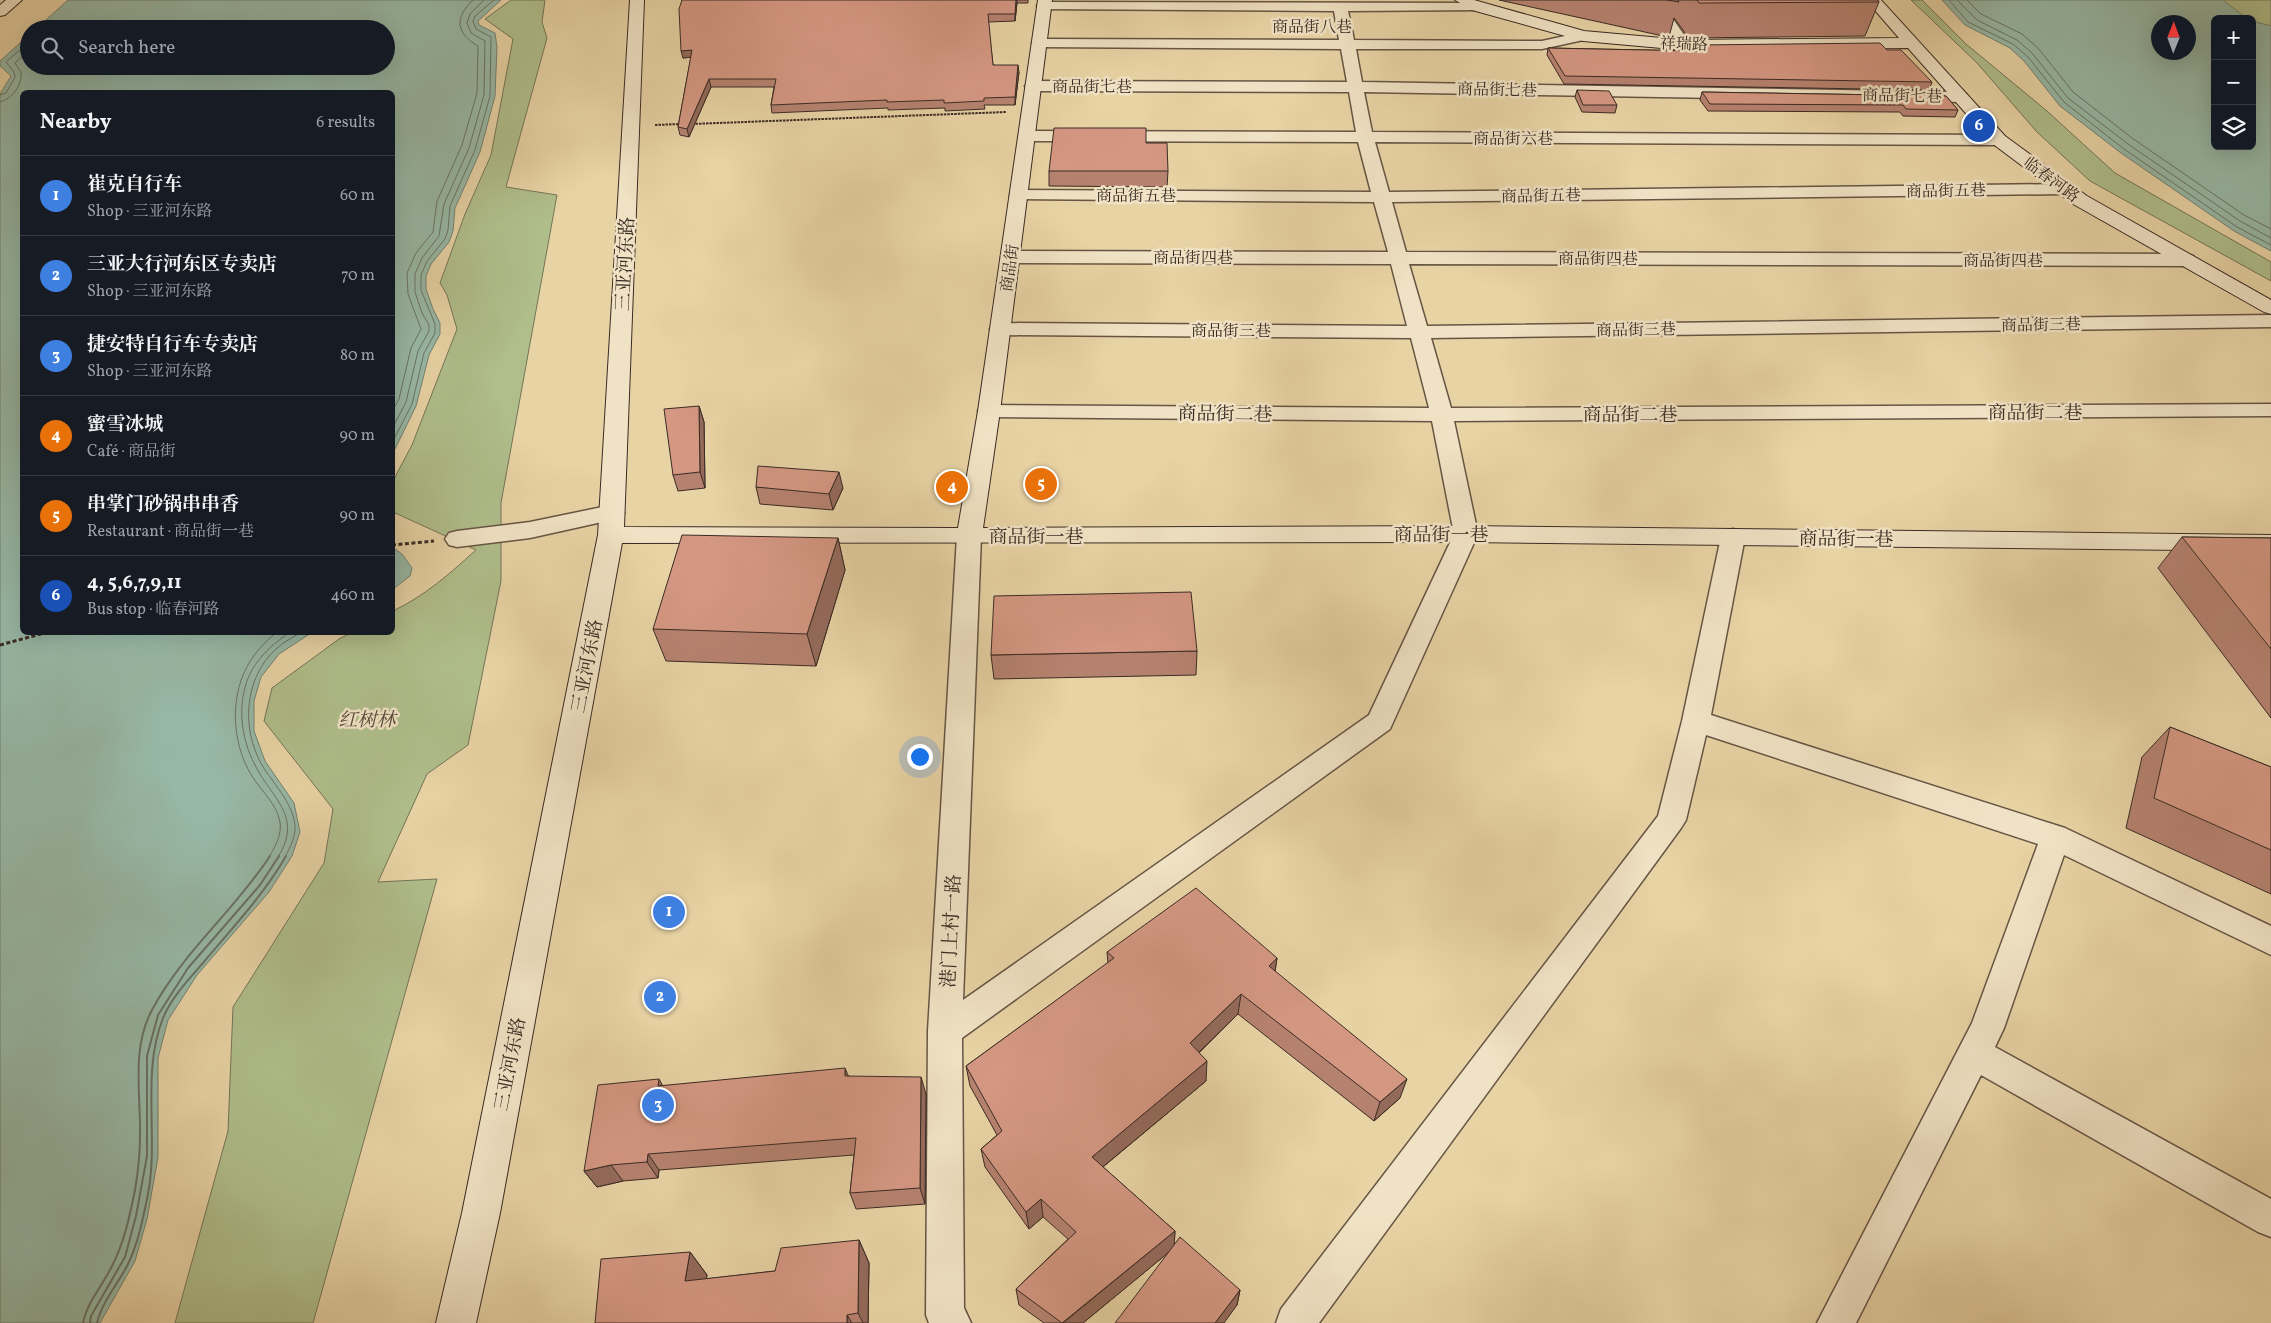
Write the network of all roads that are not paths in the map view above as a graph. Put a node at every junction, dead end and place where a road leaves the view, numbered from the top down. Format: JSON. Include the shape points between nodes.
{"nodes":[{"id":1,"x":15,"y":0,"type":"edge"},
{"id":2,"x":637,"y":0,"type":"edge"},
{"id":3,"x":1462,"y":0,"type":"edge"},
{"id":4,"x":1653,"y":0,"type":"edge"},
{"id":5,"x":1873,"y":0,"type":"edge"},
{"id":6,"x":1045,"y":3,"type":"edge"},
{"id":7,"x":1340,"y":6,"type":"junction"},
{"id":8,"x":1477,"y":7,"type":"junction"},
{"id":9,"x":0,"y":12,"type":"edge"},
{"id":10,"x":1583,"y":36,"type":"junction"},
{"id":11,"x":1039,"y":43,"type":"junction"},
{"id":12,"x":1347,"y":44,"type":"junction"},
{"id":13,"x":1684,"y":44,"type":"junction"},
{"id":14,"x":1912,"y":44,"type":"junction"},
{"id":15,"x":1033,"y":86,"type":"junction"},
{"id":16,"x":1356,"y":88,"type":"junction"},
{"id":17,"x":1960,"y":97,"type":"junction"},
{"id":18,"x":1027,"y":136,"type":"junction"},
{"id":19,"x":1365,"y":137,"type":"junction"},
{"id":20,"x":1999,"y":140,"type":"junction"},
{"id":21,"x":2064,"y":188,"type":"junction"},
{"id":22,"x":1019,"y":195,"type":"junction"},
{"id":23,"x":1382,"y":197,"type":"junction"},
{"id":24,"x":1010,"y":256,"type":"junction"},
{"id":25,"x":1399,"y":258,"type":"junction"},
{"id":26,"x":2186,"y":260,"type":"junction"},
{"id":27,"x":2271,"y":308,"type":"edge"},
{"id":28,"x":2271,"y":321,"type":"edge"},
{"id":29,"x":1000,"y":329,"type":"junction"},
{"id":30,"x":1420,"y":332,"type":"junction"},
{"id":31,"x":2271,"y":410,"type":"edge"},
{"id":32,"x":990,"y":411,"type":"junction"},
{"id":33,"x":1442,"y":415,"type":"junction"},
{"id":34,"x":611,"y":524,"type":"junction"},
{"id":35,"x":1466,"y":534,"type":"junction"},
{"id":36,"x":969,"y":536,"type":"junction"},
{"id":37,"x":1733,"y":537,"type":"junction"},
{"id":38,"x":457,"y":539,"type":"road end"},
{"id":39,"x":2271,"y":543,"type":"edge"},
{"id":40,"x":1696,"y":721,"type":"junction"},
{"id":41,"x":2055,"y":837,"type":"junction"},
{"id":42,"x":2271,"y":941,"type":"edge"},
{"id":43,"x":945,"y":1032,"type":"junction"},
{"id":44,"x":1974,"y":1053,"type":"junction"},
{"id":45,"x":2271,"y":1219,"type":"edge"},
{"id":46,"x":456,"y":1323,"type":"edge"},
{"id":47,"x":952,"y":1323,"type":"edge"},
{"id":48,"x":1294,"y":1323,"type":"edge"},
{"id":49,"x":1836,"y":1323,"type":"edge"}],
"edges":[{"from":1,"to":9,"type":"street"},
{"from":2,"to":34,"type":"street","name":"三亚河东路"},
{"from":3,"to":8,"type":"street","name":"祥瑞路"},
{"from":4,"to":13,"type":"street"},
{"from":5,"to":14,"type":"street","name":"临春河路"},
{"from":6,"to":7,"type":"street"},
{"from":6,"to":11,"type":"street","name":"商品街"},
{"from":7,"to":8,"type":"street"},
{"from":7,"to":12,"type":"street"},
{"from":8,"to":10,"type":"street","name":"祥瑞路"},
{"from":10,"to":12,"type":"street","name":"商品街八巷","via":[[1542,44]]},
{"from":10,"to":13,"type":"street","name":"祥瑞路"},
{"from":11,"to":12,"type":"street","name":"商品街八巷"},
{"from":11,"to":15,"type":"street","name":"商品街"},
{"from":12,"to":16,"type":"street"},
{"from":13,"to":14,"type":"street","name":"祥瑞路"},
{"from":14,"to":17,"type":"street","name":"临春河路"},
{"from":15,"to":16,"type":"street","name":"商品街七巷"},
{"from":15,"to":18,"type":"street","name":"商品街"},
{"from":16,"to":17,"type":"street","name":"商品街七巷"},
{"from":16,"to":19,"type":"street"},
{"from":17,"to":20,"type":"street","name":"临春河路"},
{"from":18,"to":19,"type":"street","name":"商品街六巷"},
{"from":18,"to":22,"type":"street","name":"商品街"},
{"from":19,"to":20,"type":"street","name":"商品街六巷"},
{"from":19,"to":23,"type":"street"},
{"from":20,"to":21,"type":"street","name":"临春河路"},
{"from":21,"to":23,"type":"street","name":"商品街五巷"},
{"from":21,"to":26,"type":"street","name":"临春河路"},
{"from":22,"to":23,"type":"street","name":"商品街五巷"},
{"from":22,"to":24,"type":"street","name":"商品街"},
{"from":23,"to":25,"type":"street"},
{"from":24,"to":25,"type":"street","name":"商品街四巷"},
{"from":24,"to":29,"type":"street","name":"商品街"},
{"from":25,"to":26,"type":"street","name":"商品街四巷"},
{"from":25,"to":30,"type":"street"},
{"from":26,"to":27,"type":"street","name":"临春河路"},
{"from":28,"to":30,"type":"street","name":"商品街三巷"},
{"from":29,"to":30,"type":"street","name":"商品街三巷"},
{"from":29,"to":32,"type":"street","name":"商品街"},
{"from":30,"to":33,"type":"street"},
{"from":31,"to":33,"type":"street","name":"商品街二巷"},
{"from":32,"to":33,"type":"street","name":"商品街二巷"},
{"from":32,"to":36,"type":"street","name":"商品街"},
{"from":33,"to":35,"type":"street"},
{"from":34,"to":36,"type":"street","name":"商品街一巷"},
{"from":34,"to":38,"type":"street"},
{"from":34,"to":46,"type":"street","name":"三亚河东路","via":[[481,1213]]},
{"from":35,"to":36,"type":"street","name":"商品街一巷"},
{"from":35,"to":37,"type":"street","name":"商品街一巷"},
{"from":35,"to":43,"type":"street","via":[[1380,722]]},
{"from":36,"to":43,"type":"street","name":"港门上村一路"},
{"from":37,"to":39,"type":"street","name":"商品街一巷"},
{"from":37,"to":40,"type":"street"},
{"from":40,"to":41,"type":"street"},
{"from":40,"to":48,"type":"street","via":[[1671,820]]},
{"from":41,"to":42,"type":"street"},
{"from":41,"to":44,"type":"street"},
{"from":43,"to":47,"type":"street","name":"港门上村一路","via":[[945,1315]]},
{"from":44,"to":45,"type":"street"},
{"from":44,"to":49,"type":"street"}]}
